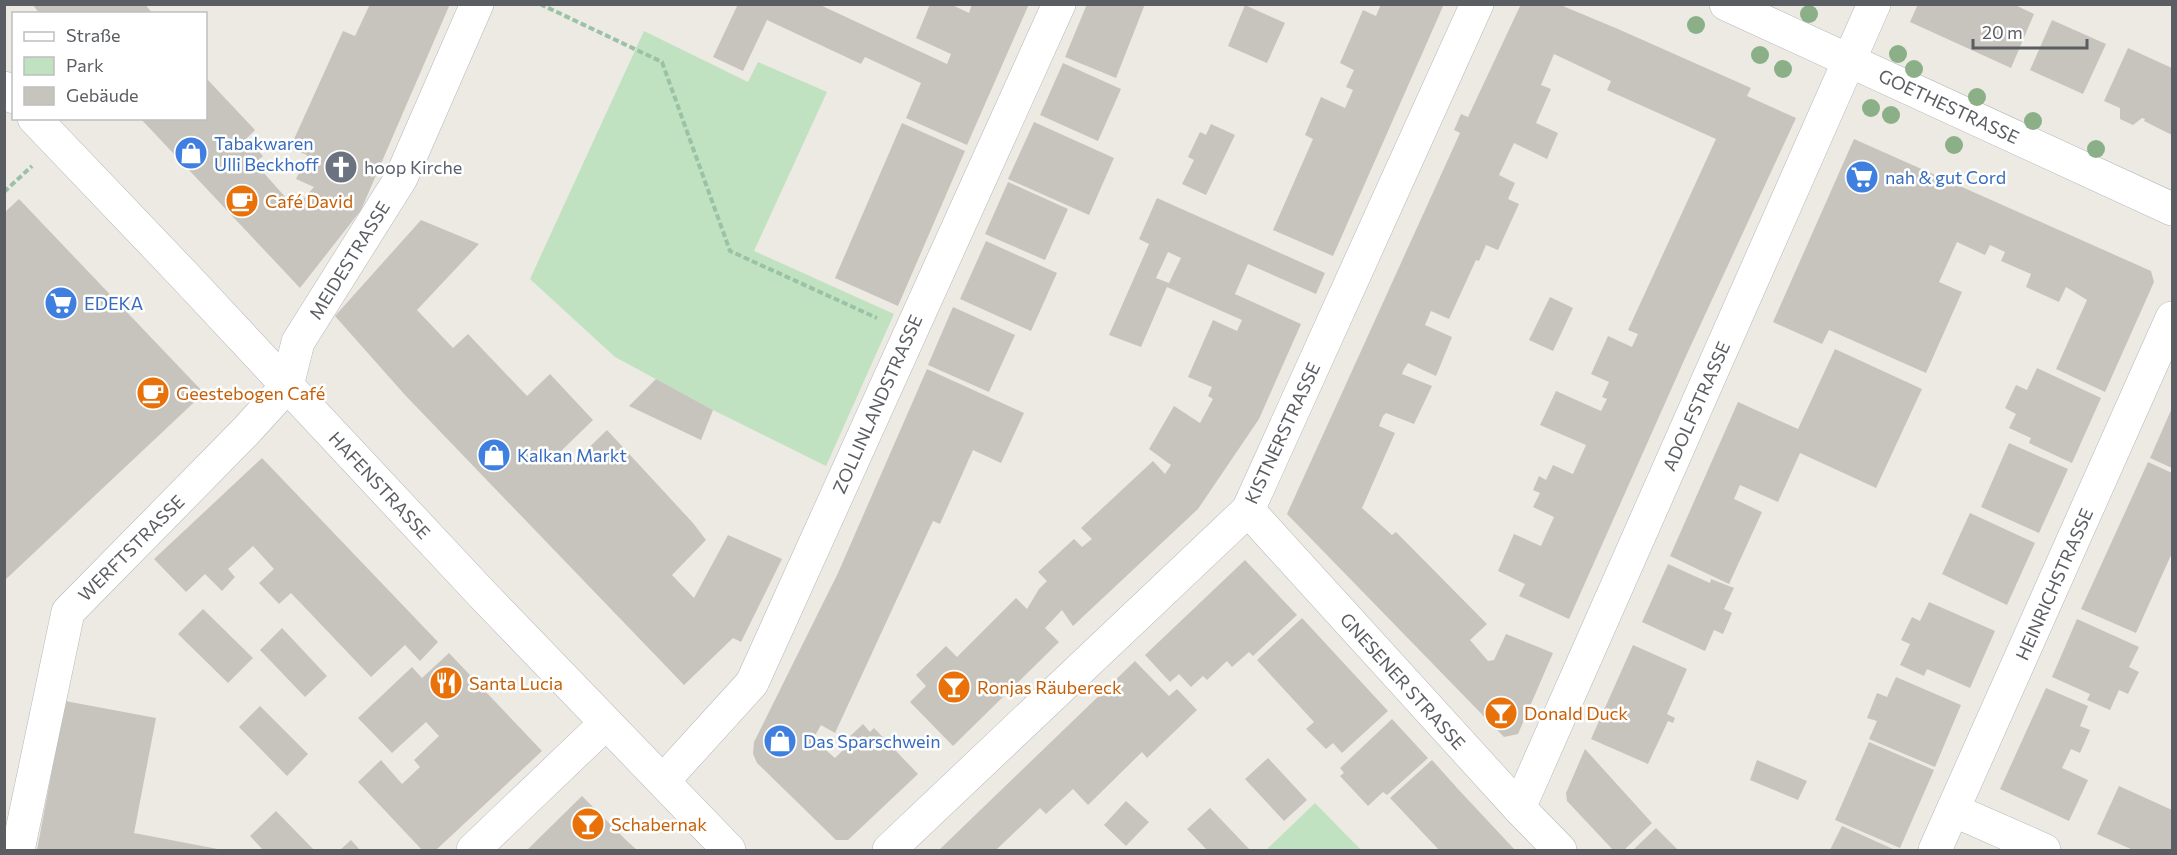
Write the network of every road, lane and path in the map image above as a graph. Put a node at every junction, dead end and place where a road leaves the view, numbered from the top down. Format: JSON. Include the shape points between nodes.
{"nodes":[{"id":1,"x":477,"y":4,"type":"edge"},
{"id":2,"x":540,"y":4,"type":"edge"},
{"id":3,"x":1059,"y":4,"type":"edge"},
{"id":4,"x":1477,"y":4,"type":"edge"},
{"id":5,"x":1726,"y":4,"type":"edge"},
{"id":6,"x":1874,"y":4,"type":"edge"},
{"id":7,"x":1849,"y":60,"type":"junction"},
{"id":8,"x":36,"y":120,"type":"edge"},
{"id":9,"x":2172,"y":208,"type":"edge"},
{"id":10,"x":2172,"y":318,"type":"edge"},
{"id":11,"x":910,"y":331,"type":"junction"},
{"id":12,"x":287,"y":386,"type":"junction"},
{"id":13,"x":1248,"y":510,"type":"junction"},
{"id":14,"x":606,"y":723,"type":"junction"},
{"id":15,"x":663,"y":782,"type":"junction"},
{"id":16,"x":1519,"y":808,"type":"junction"},
{"id":17,"x":1953,"y":810,"type":"junction"},
{"id":18,"x":18,"y":850,"type":"edge"},
{"id":19,"x":473,"y":850,"type":"edge"},
{"id":20,"x":729,"y":850,"type":"edge"},
{"id":21,"x":889,"y":850,"type":"edge"},
{"id":22,"x":1560,"y":850,"type":"edge"},
{"id":23,"x":1935,"y":850,"type":"edge"},
{"id":24,"x":2044,"y":850,"type":"edge"}],
"edges":[{"from":1,"to":12,"type":"street","name":"MEIDESTRASSE","via":[[401,178],[298,342]]},
{"from":2,"to":11,"type":"path","via":[[662,62],[730,251]]},
{"from":3,"to":11,"type":"street","name":"ZOLLINLANDSTRASSE"},
{"from":4,"to":13,"type":"street","name":"KISTNERSTRASSE"},
{"from":5,"to":7,"type":"street","name":"GOETHESTRASSE"},
{"from":6,"to":7,"type":"street","name":"ADOLFSTRASSE"},
{"from":7,"to":9,"type":"street","name":"GOETHESTRASSE"},
{"from":7,"to":16,"type":"street","name":"ADOLFSTRASSE"},
{"from":8,"to":12,"type":"street","name":"HAFENSTRASSE"},
{"from":10,"to":17,"type":"street","name":"HEINRICHSTRASSE"},
{"from":11,"to":15,"type":"street","name":"ZOLLINLANDSTRASSE","via":[[752,683]]},
{"from":12,"to":14,"type":"street","name":"HAFENSTRASSE"},
{"from":12,"to":18,"type":"street","name":"WERFTSTRASSE","via":[[68,612]]},
{"from":13,"to":16,"type":"street","name":"GNESENER STRASSE"},
{"from":13,"to":21,"type":"street","name":"KISTNERSTRASSE"},
{"from":14,"to":15,"type":"street","name":"HAFENSTRASSE"},
{"from":14,"to":19,"type":"street"},
{"from":15,"to":20,"type":"street","name":"HAFENSTRASSE"},
{"from":16,"to":22,"type":"street","name":"GNESENER STRASSE"},
{"from":17,"to":23,"type":"street","name":"HEINRICHSTRASSE"},
{"from":17,"to":24,"type":"street"}]}
